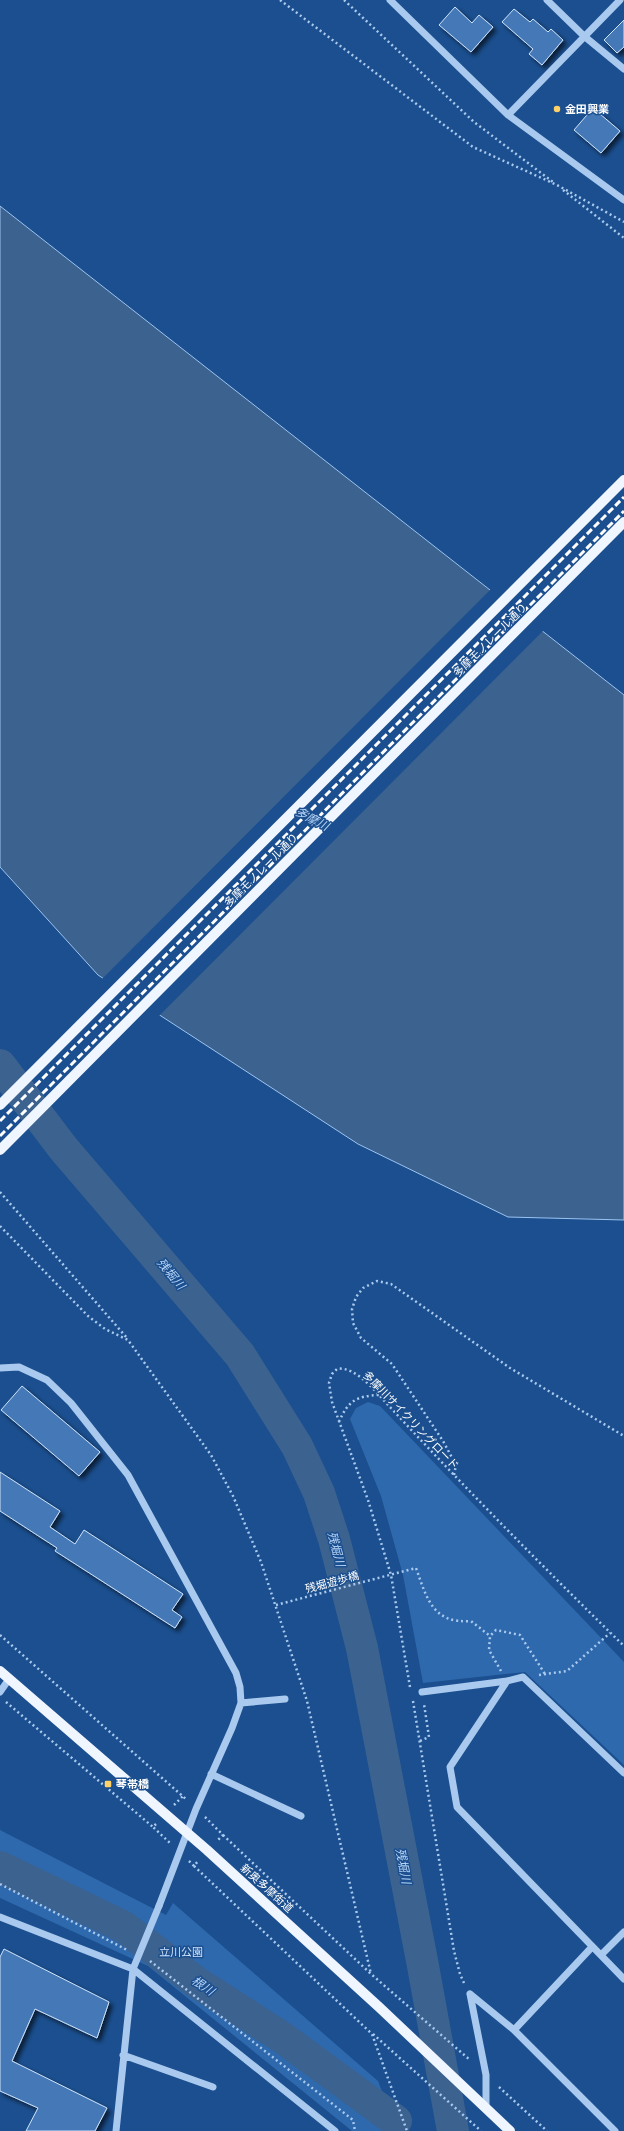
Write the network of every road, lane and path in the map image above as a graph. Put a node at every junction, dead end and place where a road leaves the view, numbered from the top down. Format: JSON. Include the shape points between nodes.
{"nodes":[{"id":1,"x":280,"y":0,"type":"edge"},
{"id":2,"x":344,"y":0,"type":"edge"},
{"id":3,"x":390,"y":0,"type":"edge"},
{"id":4,"x":547,"y":0,"type":"edge"},
{"id":5,"x":620,"y":0,"type":"edge"},
{"id":6,"x":584,"y":36,"type":"junction"},
{"id":7,"x":624,"y":69,"type":"edge"},
{"id":8,"x":508,"y":115,"type":"junction"},
{"id":9,"x":557,"y":184,"type":"junction"},
{"id":10,"x":624,"y":200,"type":"edge"},
{"id":11,"x":624,"y":222,"type":"edge"},
{"id":12,"x":624,"y":238,"type":"edge"},
{"id":13,"x":624,"y":480,"type":"edge"},
{"id":14,"x":624,"y":522,"type":"edge"},
{"id":15,"x":0,"y":1105,"type":"edge"},
{"id":16,"x":0,"y":1150,"type":"edge"},
{"id":17,"x":0,"y":1192,"type":"edge"},
{"id":18,"x":0,"y":1226,"type":"edge"},
{"id":19,"x":128,"y":1340,"type":"junction"},
{"id":20,"x":0,"y":1368,"type":"edge"},
{"id":21,"x":379,"y":1395,"type":"junction"},
{"id":22,"x":339,"y":1422,"type":"junction"},
{"id":23,"x":624,"y":1436,"type":"edge"},
{"id":24,"x":454,"y":1476,"type":"junction"},
{"id":25,"x":391,"y":1574,"type":"junction"},
{"id":26,"x":276,"y":1605,"type":"junction"},
{"id":27,"x":610,"y":1633,"type":"junction"},
{"id":28,"x":0,"y":1635,"type":"edge"},
{"id":29,"x":490,"y":1636,"type":"junction"},
{"id":30,"x":624,"y":1646,"type":"edge"},
{"id":31,"x":0,"y":1672,"type":"edge"},
{"id":32,"x":545,"y":1674,"type":"junction"},
{"id":33,"x":523,"y":1677,"type":"junction"},
{"id":34,"x":9,"y":1679,"type":"junction"},
{"id":35,"x":507,"y":1680,"type":"junction"},
{"id":36,"x":411,"y":1688,"type":"dead end"},
{"id":37,"x":0,"y":1692,"type":"edge"},
{"id":38,"x":422,"y":1692,"type":"joint"},
{"id":39,"x":0,"y":1696,"type":"edge"},
{"id":40,"x":412,"y":1696,"type":"dead end"},
{"id":41,"x":285,"y":1699,"type":"dead end"},
{"id":42,"x":241,"y":1703,"type":"junction"},
{"id":43,"x":420,"y":1741,"type":"junction"},
{"id":44,"x":624,"y":1773,"type":"edge"},
{"id":45,"x":211,"y":1774,"type":"junction"},
{"id":46,"x":183,"y":1796,"type":"dead end"},
{"id":47,"x":300,"y":1816,"type":"dead end"},
{"id":48,"x":153,"y":1827,"type":"dead end"},
{"id":49,"x":187,"y":1833,"type":"junction"},
{"id":50,"x":222,"y":1835,"type":"dead end"},
{"id":51,"x":194,"y":1866,"type":"dead end"},
{"id":52,"x":0,"y":1917,"type":"edge"},
{"id":53,"x":624,"y":1932,"type":"edge"},
{"id":54,"x":592,"y":1947,"type":"junction"},
{"id":55,"x":601,"y":1955,"type":"junction"},
{"id":56,"x":133,"y":1969,"type":"junction"},
{"id":57,"x":371,"y":1974,"type":"junction"},
{"id":58,"x":624,"y":1979,"type":"edge"},
{"id":59,"x":470,"y":1994,"type":"junction"},
{"id":60,"x":514,"y":2030,"type":"junction"},
{"id":61,"x":372,"y":2034,"type":"junction"},
{"id":62,"x":123,"y":2055,"type":"junction"},
{"id":63,"x":470,"y":2060,"type":"dead end"},
{"id":64,"x":486,"y":2075,"type":"junction"},
{"id":65,"x":213,"y":2087,"type":"dead end"},
{"id":66,"x":486,"y":2108,"type":"junction"},
{"id":67,"x":116,"y":2131,"type":"edge"},
{"id":68,"x":335,"y":2131,"type":"edge"},
{"id":69,"x":407,"y":2131,"type":"edge"},
{"id":70,"x":481,"y":2131,"type":"edge"},
{"id":71,"x":510,"y":2131,"type":"edge"},
{"id":72,"x":547,"y":2131,"type":"edge"},
{"id":73,"x":615,"y":2131,"type":"edge"}],
"edges":[{"from":1,"to":9,"type":"path","via":[[472,147]]},
{"from":2,"to":9,"type":"path","via":[[474,122]]},
{"from":3,"to":8,"type":"street"},
{"from":4,"to":6,"type":"street"},
{"from":5,"to":6,"type":"street"},
{"from":6,"to":7,"type":"street"},
{"from":6,"to":8,"type":"street"},
{"from":8,"to":10,"type":"street"},
{"from":9,"to":11,"type":"path"},
{"from":9,"to":12,"type":"path"},
{"from":13,"to":15,"type":"main road","name":"多摩モノレール通り"},
{"from":14,"to":16,"type":"main road","name":"多摩モノレール通り"},
{"from":17,"to":19,"type":"path"},
{"from":18,"to":19,"type":"path","via":[[88,1316]]},
{"from":19,"to":26,"type":"path","via":[[211,1455],[261,1562]]},
{"from":20,"to":42,"type":"street","via":[[19,1367],[47,1380],[71,1403],[128,1474],[236,1673]]},
{"from":21,"to":22,"type":"path","via":[[366,1396],[349,1403]]},
{"from":21,"to":22,"type":"path","name":"多摩川サイクリングロード","via":[[355,1374],[341,1368],[337,1369],[329,1383]]},
{"from":21,"to":24,"type":"path","name":"多摩川サイクリングロード"},
{"from":22,"to":25,"type":"path","name":"多摩川サイクリングロード","via":[[368,1500]]},
{"from":23,"to":24,"type":"path","via":[[510,1368],[391,1284],[377,1281],[364,1288],[356,1297],[352,1309],[353,1323],[361,1338],[392,1364],[444,1441],[456,1465]]},
{"from":24,"to":27,"type":"path","name":"多摩川サイクリングロード"},
{"from":25,"to":26,"type":"path","name":"残堀遊歩橋"},
{"from":25,"to":29,"type":"path","name":"残堀遊歩橋","via":[[416,1568],[427,1599],[439,1615],[458,1622],[471,1621]]},
{"from":25,"to":36,"type":"path","name":"多摩川サイクリングロード"},
{"from":26,"to":57,"type":"path","via":[[307,1701]]},
{"from":27,"to":30,"type":"path","name":"多摩川サイクリングロード"},
{"from":27,"to":32,"type":"path","via":[[567,1671]]},
{"from":28,"to":46,"type":"path"},
{"from":29,"to":32,"type":"path","via":[[496,1630],[520,1635]]},
{"from":29,"to":35,"type":"path","via":[[489,1650]]},
{"from":31,"to":34,"type":"main road","name":"新奥多摩街道"},
{"from":32,"to":33,"type":"path"},
{"from":33,"to":35,"type":"street"},
{"from":33,"to":44,"type":"street"},
{"from":34,"to":37,"type":"street"},
{"from":34,"to":49,"type":"main road","name":"新奥多摩街道"},
{"from":35,"to":38,"type":"street"},
{"from":35,"to":54,"type":"street","via":[[450,1767],[458,1807]]},
{"from":38,"to":43,"type":"path","via":[[429,1737]]},
{"from":39,"to":48,"type":"path"},
{"from":40,"to":43,"type":"path"},
{"from":41,"to":42,"type":"street"},
{"from":42,"to":45,"type":"street"},
{"from":43,"to":59,"type":"path","via":[[454,1951],[460,1974]]},
{"from":45,"to":47,"type":"street"},
{"from":45,"to":49,"type":"street"},
{"from":49,"to":56,"type":"street","bridge":true},
{"from":49,"to":66,"type":"main road","name":"新奥多摩街道"},
{"from":50,"to":57,"type":"path"},
{"from":51,"to":61,"type":"path"},
{"from":52,"to":56,"type":"street"},
{"from":53,"to":55,"type":"street"},
{"from":54,"to":55,"type":"street"},
{"from":54,"to":60,"type":"street"},
{"from":55,"to":58,"type":"street"},
{"from":56,"to":62,"type":"street"},
{"from":56,"to":68,"type":"street"},
{"from":57,"to":63,"type":"path"},
{"from":59,"to":60,"type":"street"},
{"from":59,"to":64,"type":"street"},
{"from":60,"to":73,"type":"street"},
{"from":61,"to":69,"type":"path"},
{"from":61,"to":70,"type":"path"},
{"from":62,"to":65,"type":"street"},
{"from":62,"to":67,"type":"street"},
{"from":64,"to":66,"type":"street"},
{"from":64,"to":72,"type":"path"},
{"from":66,"to":71,"type":"main road","name":"新奥多摩街道"}]}
